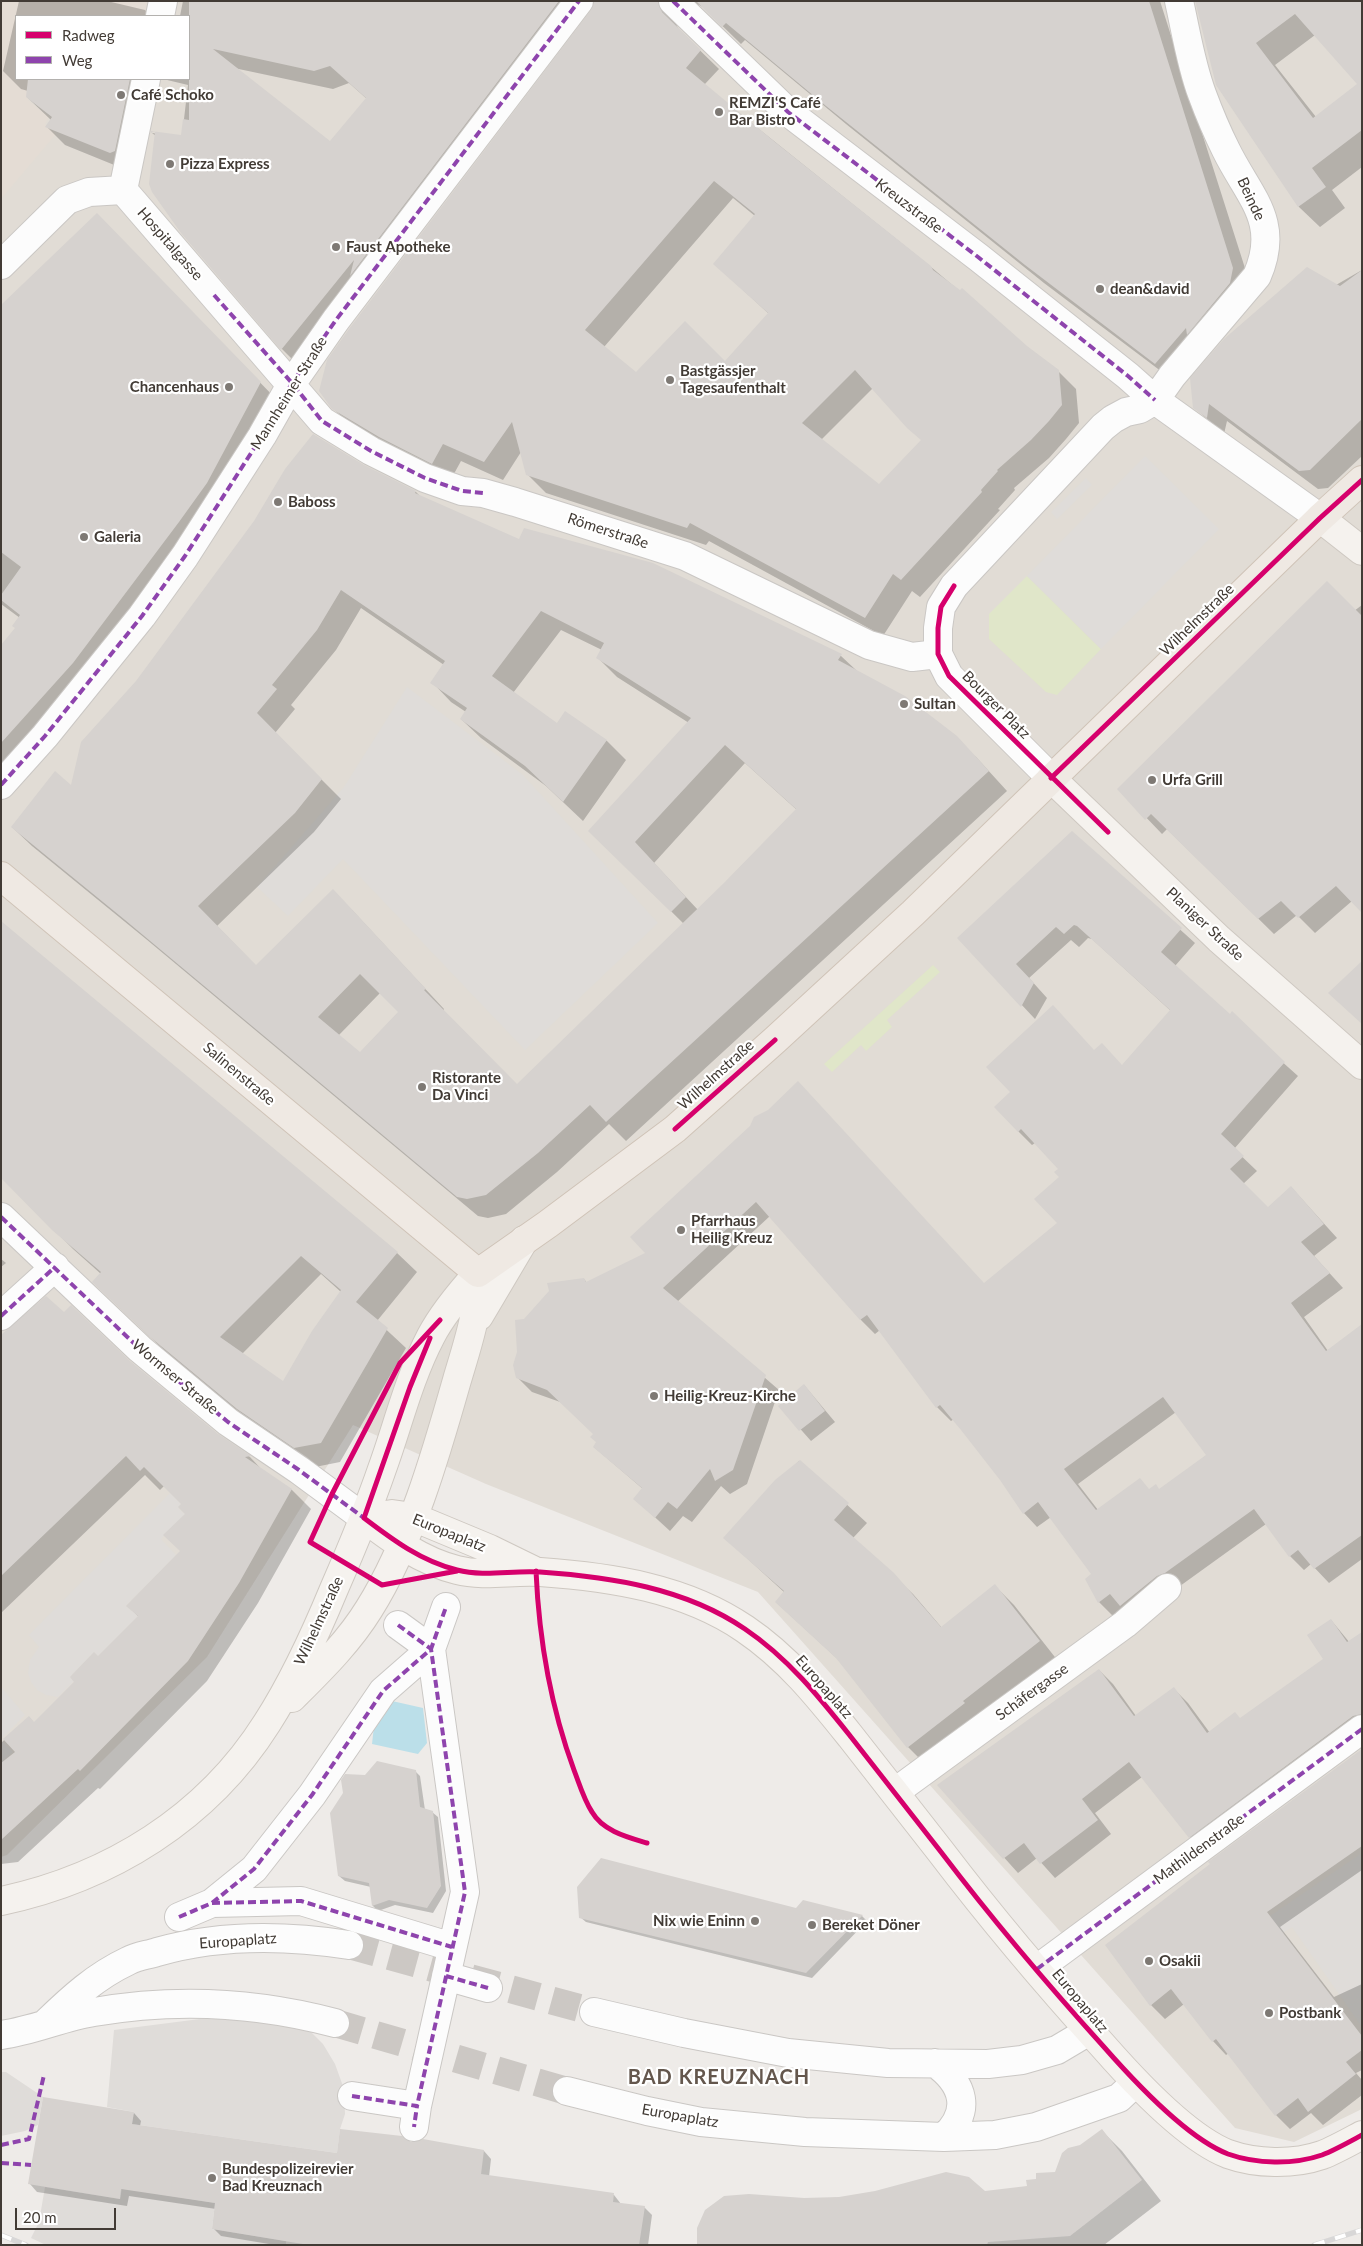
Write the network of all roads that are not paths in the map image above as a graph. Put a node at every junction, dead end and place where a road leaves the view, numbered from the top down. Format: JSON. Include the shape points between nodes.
{"nodes":[{"id":1,"x":163,"y":1,"type":"edge"},
{"id":2,"x":579,"y":1,"type":"edge"},
{"id":3,"x":673,"y":1,"type":"edge"},
{"id":4,"x":1179,"y":1,"type":"edge"},
{"id":5,"x":160,"y":15,"type":"edge"},
{"id":6,"x":146,"y":80,"type":"edge"},
{"id":7,"x":123,"y":190,"type":"junction"},
{"id":8,"x":1,"y":265,"type":"edge"},
{"id":9,"x":292,"y":384,"type":"junction"},
{"id":10,"x":1155,"y":400,"type":"junction"},
{"id":11,"x":1362,"y":480,"type":"edge"},
{"id":12,"x":1320,"y":518,"type":"junction"},
{"id":13,"x":1362,"y":551,"type":"edge"},
{"id":14,"x":938,"y":654,"type":"junction"},
{"id":15,"x":1052,"y":778,"type":"junction"},
{"id":16,"x":1,"y":785,"type":"edge"},
{"id":17,"x":1,"y":876,"type":"edge"},
{"id":18,"x":1362,"y":1065,"type":"edge"},
{"id":19,"x":1,"y":1217,"type":"edge"},
{"id":20,"x":524,"y":1240,"type":"junction"},
{"id":21,"x":55,"y":1267,"type":"junction"},
{"id":22,"x":478,"y":1273,"type":"junction"},
{"id":23,"x":1,"y":1316,"type":"edge"},
{"id":24,"x":471,"y":1330,"type":"junction"},
{"id":25,"x":364,"y":1518,"type":"junction"},
{"id":26,"x":413,"y":1518,"type":"junction"},
{"id":27,"x":401,"y":1546,"type":"junction"},
{"id":28,"x":536,"y":1571,"type":"junction"},
{"id":29,"x":1167,"y":1588,"type":"dead end"},
{"id":30,"x":446,"y":1607,"type":"dead end"},
{"id":31,"x":398,"y":1624,"type":"dead end"},
{"id":32,"x":431,"y":1649,"type":"junction"},
{"id":33,"x":268,"y":1723,"type":"junction"},
{"id":34,"x":1362,"y":1729,"type":"edge"},
{"id":35,"x":895,"y":1792,"type":"junction"},
{"id":36,"x":1,"y":1901,"type":"edge"},
{"id":37,"x":212,"y":1903,"type":"junction"},
{"id":38,"x":179,"y":1917,"type":"dead end"},
{"id":39,"x":349,"y":1945,"type":"tunnel mouth"},
{"id":40,"x":452,"y":1947,"type":"junction"},
{"id":41,"x":129,"y":1960,"type":"junction"},
{"id":42,"x":1037,"y":1969,"type":"junction"},
{"id":43,"x":446,"y":1976,"type":"junction"},
{"id":44,"x":488,"y":1988,"type":"dead end"},
{"id":45,"x":138,"y":2006,"type":"junction"},
{"id":46,"x":594,"y":2012,"type":"tunnel mouth"},
{"id":47,"x":47,"y":2022,"type":"junction"},
{"id":48,"x":335,"y":2023,"type":"tunnel mouth"},
{"id":49,"x":1089,"y":2031,"type":"junction"},
{"id":50,"x":1,"y":2035,"type":"edge"},
{"id":51,"x":935,"y":2064,"type":"junction"},
{"id":52,"x":1135,"y":2082,"type":"junction"},
{"id":53,"x":567,"y":2091,"type":"tunnel mouth"},
{"id":54,"x":352,"y":2096,"type":"dead end"},
{"id":55,"x":1362,"y":2135,"type":"edge"},
{"id":56,"x":944,"y":2137,"type":"junction"}],
"edges":[{"from":1,"to":5,"type":"street"},
{"from":2,"to":9,"type":"street","name":"Mannheimer Straße","via":[[336,320]]},
{"from":3,"to":10,"type":"street","name":"Kreuzstraße","via":[[788,112],[986,263]]},
{"from":4,"to":10,"type":"street","name":"Beinde","via":[[1202,93],[1226,151],[1254,197],[1267,242],[1265,258],[1257,276]]},
{"from":6,"to":7,"type":"street"},
{"from":7,"to":8,"type":"street","via":[[89,192],[67,200]]},
{"from":7,"to":9,"type":"street","name":"Hospitalgasse"},
{"from":9,"to":14,"type":"street","name":"Römerstraße","via":[[322,421],[371,451],[434,481],[686,556],[869,645],[912,657]]},
{"from":9,"to":16,"type":"street","name":"Mannheimer Straße","via":[[174,571],[98,673]]},
{"from":10,"to":12,"type":"street"},
{"from":10,"to":14,"type":"street","name":"Bourger Platz","via":[[1120,415],[1103,427],[954,586],[942,607]]},
{"from":11,"to":12,"type":"main road","name":"Wilhelmstraße"},
{"from":12,"to":13,"type":"street"},
{"from":12,"to":15,"type":"main road","name":"Wilhelmstraße"},
{"from":14,"to":15,"type":"street","name":"Bourger Platz","via":[[950,676]]},
{"from":15,"to":18,"type":"street","name":"Planiger Straße","via":[[1219,940]]},
{"from":15,"to":20,"type":"main road","name":"Wilhelmstraße","via":[[913,914],[675,1129]]},
{"from":17,"to":22,"type":"main road","name":"Salinenstraße"},
{"from":19,"to":21,"type":"street","name":"Wormser Straße"},
{"from":20,"to":22,"type":"main road","name":"Wilhelmstraße"},
{"from":20,"to":24,"type":"street","name":"Wilhelmstraße"},
{"from":21,"to":23,"type":"street"},
{"from":21,"to":25,"type":"street","name":"Wormser Straße","via":[[140,1349],[228,1422]]},
{"from":22,"to":24,"type":"street","name":"Wilhelmstraße"},
{"from":22,"to":25,"type":"street","name":"Wilhelmstraße","via":[[451,1304],[430,1338]]},
{"from":24,"to":26,"type":"street","name":"Wilhelmstraße"},
{"from":25,"to":26,"type":"street","name":"Europaplatz","via":[[392,1514]]},
{"from":25,"to":27,"type":"street","name":"Europaplatz"},
{"from":25,"to":33,"type":"street","name":"Wilhelmstraße","via":[[318,1627]]},
{"from":26,"to":27,"type":"street","name":"Wilhelmstraße"},
{"from":26,"to":28,"type":"street","name":"Europaplatz"},
{"from":27,"to":28,"type":"street","name":"Europaplatz","via":[[460,1571],[489,1574]]},
{"from":27,"to":33,"type":"street","name":"Wilhelmstraße","via":[[359,1624]]},
{"from":28,"to":35,"type":"street","name":"Europaplatz","via":[[664,1591],[701,1604],[733,1621],[792,1666]]},
{"from":29,"to":35,"type":"street","name":"Schäfergasse","via":[[1125,1624]]},
{"from":30,"to":32,"type":"street"},
{"from":31,"to":32,"type":"street"},
{"from":32,"to":37,"type":"street","via":[[382,1691],[312,1795],[254,1868]]},
{"from":32,"to":40,"type":"street","via":[[464,1892]]},
{"from":33,"to":36,"type":"street","name":"Wilhelmstraße","via":[[218,1786],[159,1836],[95,1872]]},
{"from":34,"to":42,"type":"street","name":"Mathildenstraße"},
{"from":35,"to":42,"type":"street","name":"Europaplatz","via":[[972,1893]]},
{"from":37,"to":38,"type":"street"},
{"from":37,"to":40,"type":"street","via":[[301,1901]]},
{"from":39,"to":41,"type":"street","name":"Europaplatz","via":[[292,1938],[232,1939],[172,1948]]},
{"from":40,"to":43,"type":"street"},
{"from":41,"to":45,"type":"street","via":[[123,1985],[127,1995]]},
{"from":41,"to":47,"type":"street","name":"Europaplatz","via":[[90,1983]]},
{"from":42,"to":49,"type":"street","name":"Europaplatz"},
{"from":43,"to":44,"type":"street"},
{"from":43,"to":54,"type":"street","via":[[415,2117]]},
{"from":45,"to":47,"type":"street","name":"Europaplatz"},
{"from":45,"to":48,"type":"street","name":"Europaplatz","via":[[236,2005],[294,2013]]},
{"from":46,"to":51,"type":"street","name":"Europaplatz","via":[[788,2053],[888,2063]]},
{"from":47,"to":50,"type":"street","name":"Europaplatz"},
{"from":49,"to":51,"type":"street","name":"Europaplatz","via":[[1057,2050],[1022,2060]]},
{"from":49,"to":52,"type":"street","name":"Europaplatz"},
{"from":51,"to":56,"type":"street","via":[[956,2083],[961,2097],[960,2118]]},
{"from":52,"to":55,"type":"street","via":[[1200,2138],[1226,2153],[1248,2159],[1278,2162],[1321,2155]]},
{"from":52,"to":56,"type":"street","name":"Europaplatz","via":[[1119,2098],[1036,2127],[995,2135]]},
{"from":53,"to":56,"type":"street","name":"Europaplatz","via":[[702,2122],[805,2132]]}]}
